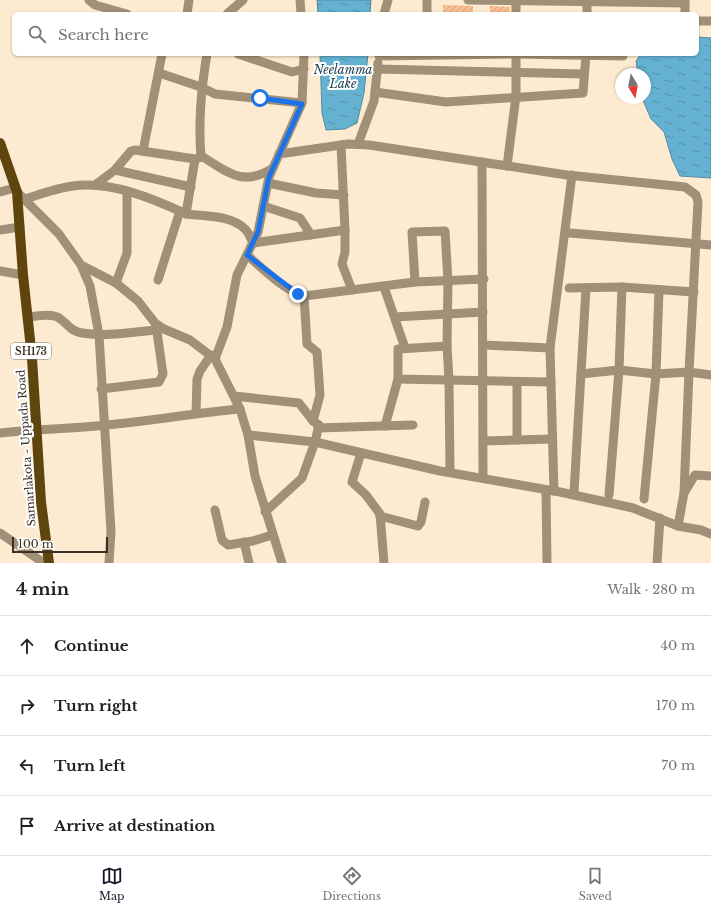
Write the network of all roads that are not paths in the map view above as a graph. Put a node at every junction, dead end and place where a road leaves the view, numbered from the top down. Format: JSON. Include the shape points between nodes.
{"nodes":[{"id":1,"x":89,"y":0,"type":"edge"},
{"id":2,"x":189,"y":0,"type":"edge"},
{"id":3,"x":243,"y":0,"type":"edge"},
{"id":4,"x":300,"y":0,"type":"edge"},
{"id":5,"x":388,"y":0,"type":"edge"},
{"id":6,"x":427,"y":0,"type":"edge"},
{"id":7,"x":468,"y":0,"type":"edge"},
{"id":8,"x":516,"y":0,"type":"edge"},
{"id":9,"x":587,"y":1,"type":"edge"},
{"id":10,"x":685,"y":1,"type":"edge"},
{"id":11,"x":120,"y":12,"type":"edge"},
{"id":12,"x":187,"y":12,"type":"edge"},
{"id":13,"x":229,"y":12,"type":"edge"},
{"id":14,"x":301,"y":12,"type":"edge"},
{"id":15,"x":385,"y":12,"type":"edge"},
{"id":16,"x":427,"y":12,"type":"edge"},
{"id":17,"x":516,"y":12,"type":"edge"},
{"id":18,"x":587,"y":12,"type":"edge"},
{"id":19,"x":685,"y":12,"type":"edge"},
{"id":20,"x":699,"y":21,"type":"edge"},
{"id":21,"x":711,"y":21,"type":"edge"},
{"id":22,"x":162,"y":56,"type":"edge"},
{"id":23,"x":207,"y":56,"type":"edge"},
{"id":24,"x":244,"y":56,"type":"edge"},
{"id":25,"x":304,"y":56,"type":"edge"},
{"id":26,"x":379,"y":56,"type":"edge"},
{"id":27,"x":516,"y":56,"type":"edge"},
{"id":28,"x":586,"y":56,"type":"edge"},
{"id":29,"x":304,"y":69,"type":"junction"},
{"id":30,"x":378,"y":69,"type":"junction"},
{"id":31,"x":159,"y":73,"type":"junction"},
{"id":32,"x":516,"y":73,"type":"junction"},
{"id":33,"x":584,"y":74,"type":"junction"},
{"id":34,"x":201,"y":87,"type":"junction"},
{"id":35,"x":375,"y":92,"type":"junction"},
{"id":36,"x":516,"y":96,"type":"junction"},
{"id":37,"x":302,"y":104,"type":"junction"},
{"id":38,"x":0,"y":142,"type":"edge"},
{"id":39,"x":358,"y":144,"type":"junction"},
{"id":40,"x":341,"y":145,"type":"junction"},
{"id":41,"x":143,"y":151,"type":"junction"},
{"id":42,"x":279,"y":154,"type":"junction"},
{"id":43,"x":198,"y":158,"type":"junction"},
{"id":44,"x":482,"y":162,"type":"junction"},
{"id":45,"x":507,"y":166,"type":"junction"},
{"id":46,"x":273,"y":168,"type":"junction"},
{"id":47,"x":115,"y":170,"type":"junction"},
{"id":48,"x":572,"y":175,"type":"junction"},
{"id":49,"x":268,"y":183,"type":"junction"},
{"id":50,"x":95,"y":185,"type":"junction"},
{"id":51,"x":190,"y":187,"type":"junction"},
{"id":52,"x":16,"y":190,"type":"junction"},
{"id":53,"x":0,"y":192,"type":"edge"},
{"id":54,"x":127,"y":192,"type":"junction"},
{"id":55,"x":344,"y":195,"type":"junction"},
{"id":56,"x":26,"y":199,"type":"junction"},
{"id":57,"x":263,"y":206,"type":"junction"},
{"id":58,"x":183,"y":212,"type":"junction"},
{"id":59,"x":20,"y":227,"type":"junction"},
{"id":60,"x":0,"y":230,"type":"edge"},
{"id":61,"x":345,"y":230,"type":"junction"},
{"id":62,"x":570,"y":233,"type":"dead end"},
{"id":63,"x":311,"y":235,"type":"junction"},
{"id":64,"x":253,"y":243,"type":"junction"},
{"id":65,"x":695,"y":243,"type":"junction"},
{"id":66,"x":711,"y":245,"type":"edge"},
{"id":67,"x":247,"y":255,"type":"junction"},
{"id":68,"x":81,"y":265,"type":"junction"},
{"id":69,"x":0,"y":271,"type":"edge"},
{"id":70,"x":23,"y":275,"type":"junction"},
{"id":71,"x":484,"y":279,"type":"junction"},
{"id":72,"x":158,"y":280,"type":"dead end"},
{"id":73,"x":448,"y":281,"type":"junction"},
{"id":74,"x":414,"y":282,"type":"junction"},
{"id":75,"x":116,"y":283,"type":"junction"},
{"id":76,"x":384,"y":287,"type":"junction"},
{"id":77,"x":622,"y":287,"type":"junction"},
{"id":78,"x":569,"y":288,"type":"dead end"},
{"id":79,"x":586,"y":288,"type":"junction"},
{"id":80,"x":352,"y":290,"type":"junction"},
{"id":81,"x":659,"y":290,"type":"junction"},
{"id":82,"x":694,"y":292,"type":"junction"},
{"id":83,"x":304,"y":296,"type":"junction"},
{"id":84,"x":483,"y":312,"type":"junction"},
{"id":85,"x":448,"y":314,"type":"junction"},
{"id":86,"x":28,"y":317,"type":"junction"},
{"id":87,"x":395,"y":317,"type":"junction"},
{"id":88,"x":156,"y":327,"type":"junction"},
{"id":89,"x":99,"y":335,"type":"junction"},
{"id":90,"x":483,"y":345,"type":"junction"},
{"id":91,"x":447,"y":346,"type":"junction"},
{"id":92,"x":405,"y":348,"type":"junction"},
{"id":93,"x":550,"y":348,"type":"junction"},
{"id":94,"x":213,"y":357,"type":"junction"},
{"id":95,"x":620,"y":370,"type":"junction"},
{"id":96,"x":689,"y":372,"type":"junction"},
{"id":97,"x":580,"y":374,"type":"junction"},
{"id":98,"x":656,"y":374,"type":"junction"},
{"id":99,"x":711,"y":375,"type":"edge"},
{"id":100,"x":398,"y":379,"type":"junction"},
{"id":101,"x":449,"y":380,"type":"junction"},
{"id":102,"x":482,"y":381,"type":"junction"},
{"id":103,"x":517,"y":382,"type":"junction"},
{"id":104,"x":551,"y":382,"type":"junction"},
{"id":105,"x":101,"y":389,"type":"junction"},
{"id":106,"x":234,"y":396,"type":"junction"},
{"id":107,"x":240,"y":409,"type":"junction"},
{"id":108,"x":196,"y":413,"type":"junction"},
{"id":109,"x":316,"y":424,"type":"junction"},
{"id":110,"x":104,"y":425,"type":"junction"},
{"id":111,"x":413,"y":425,"type":"dead end"},
{"id":112,"x":385,"y":426,"type":"junction"},
{"id":113,"x":37,"y":429,"type":"junction"},
{"id":114,"x":0,"y":433,"type":"edge"},
{"id":115,"x":248,"y":435,"type":"junction"},
{"id":116,"x":552,"y":439,"type":"junction"},
{"id":117,"x":517,"y":440,"type":"junction"},
{"id":118,"x":483,"y":441,"type":"junction"},
{"id":119,"x":315,"y":442,"type":"junction"},
{"id":120,"x":361,"y":453,"type":"junction"},
{"id":121,"x":450,"y":472,"type":"junction"},
{"id":122,"x":711,"y":476,"type":"edge"},
{"id":123,"x":483,"y":478,"type":"junction"},
{"id":124,"x":550,"y":490,"type":"junction"},
{"id":125,"x":574,"y":492,"type":"dead end"},
{"id":126,"x":684,"y":493,"type":"junction"},
{"id":127,"x":609,"y":495,"type":"dead end"},
{"id":128,"x":644,"y":498,"type":"dead end"},
{"id":129,"x":425,"y":502,"type":"dead end"},
{"id":130,"x":215,"y":510,"type":"dead end"},
{"id":131,"x":265,"y":512,"type":"junction"},
{"id":132,"x":380,"y":516,"type":"junction"},
{"id":133,"x":660,"y":518,"type":"junction"},
{"id":134,"x":678,"y":526,"type":"junction"},
{"id":135,"x":0,"y":533,"type":"edge"},
{"id":136,"x":711,"y":534,"type":"edge"},
{"id":137,"x":272,"y":535,"type":"junction"},
{"id":138,"x":244,"y":542,"type":"junction"},
{"id":139,"x":44,"y":563,"type":"edge"},
{"id":140,"x":49,"y":563,"type":"edge"},
{"id":141,"x":109,"y":563,"type":"edge"},
{"id":142,"x":249,"y":563,"type":"edge"},
{"id":143,"x":282,"y":563,"type":"edge"},
{"id":144,"x":384,"y":563,"type":"edge"},
{"id":145,"x":547,"y":563,"type":"edge"},
{"id":146,"x":657,"y":563,"type":"edge"}],
"edges":[{"from":1,"to":11,"type":"street","via":[[95,5]]},
{"from":2,"to":12,"type":"street"},
{"from":3,"to":13,"type":"street"},
{"from":4,"to":14,"type":"street"},
{"from":5,"to":15,"type":"street"},
{"from":6,"to":16,"type":"street"},
{"from":7,"to":8,"type":"street"},
{"from":8,"to":9,"type":"street"},
{"from":8,"to":17,"type":"street"},
{"from":9,"to":10,"type":"street"},
{"from":9,"to":18,"type":"street"},
{"from":10,"to":19,"type":"street"},
{"from":20,"to":21,"type":"street"},
{"from":22,"to":31,"type":"street"},
{"from":23,"to":34,"type":"street"},
{"from":24,"to":29,"type":"street","via":[[292,72]]},
{"from":25,"to":29,"type":"street"},
{"from":26,"to":30,"type":"street"},
{"from":27,"to":32,"type":"street"},
{"from":28,"to":33,"type":"street"},
{"from":29,"to":37,"type":"street"},
{"from":30,"to":32,"type":"street"},
{"from":30,"to":35,"type":"street"},
{"from":31,"to":34,"type":"street"},
{"from":31,"to":41,"type":"street"},
{"from":32,"to":33,"type":"street"},
{"from":32,"to":36,"type":"street"},
{"from":33,"to":36,"type":"street","via":[[583,93]]},
{"from":34,"to":37,"type":"street","via":[[215,94]]},
{"from":34,"to":43,"type":"street"},
{"from":35,"to":36,"type":"street","via":[[446,102]]},
{"from":35,"to":39,"type":"street"},
{"from":36,"to":45,"type":"street"},
{"from":37,"to":42,"type":"street"},
{"from":38,"to":52,"type":"main road","name":"Samarlakota - Uppada Road","number":"SH173"},
{"from":39,"to":40,"type":"street"},
{"from":39,"to":44,"type":"street"},
{"from":40,"to":42,"type":"street"},
{"from":40,"to":55,"type":"street"},
{"from":41,"to":43,"type":"street"},
{"from":41,"to":47,"type":"street","via":[[131,151]]},
{"from":42,"to":46,"type":"street"},
{"from":43,"to":46,"type":"street","via":[[224,172],[240,177],[253,177]]},
{"from":43,"to":51,"type":"street"},
{"from":44,"to":45,"type":"street"},
{"from":44,"to":71,"type":"street"},
{"from":45,"to":48,"type":"street"},
{"from":46,"to":49,"type":"street"},
{"from":47,"to":50,"type":"street"},
{"from":47,"to":51,"type":"street"},
{"from":48,"to":65,"type":"street","via":[[685,187],[696,195],[698,202]]},
{"from":48,"to":93,"type":"street"},
{"from":49,"to":55,"type":"street","via":[[316,193]]},
{"from":49,"to":57,"type":"street"},
{"from":50,"to":54,"type":"street"},
{"from":50,"to":56,"type":"street","via":[[66,188]]},
{"from":51,"to":58,"type":"street"},
{"from":52,"to":53,"type":"street"},
{"from":52,"to":56,"type":"street"},
{"from":52,"to":59,"type":"main road","name":"Samarlakota - Uppada Road","number":"SH173"},
{"from":54,"to":58,"type":"street"},
{"from":54,"to":75,"type":"street","via":[[126,253]]},
{"from":55,"to":61,"type":"street"},
{"from":56,"to":68,"type":"street","via":[[59,234]]},
{"from":57,"to":63,"type":"street","via":[[300,218]]},
{"from":57,"to":64,"type":"street"},
{"from":58,"to":64,"type":"street","via":[[226,219],[238,224],[247,230]]},
{"from":58,"to":72,"type":"street"},
{"from":59,"to":60,"type":"street"},
{"from":59,"to":70,"type":"main road","name":"Samarlakota - Uppada Road","number":"SH173"},
{"from":61,"to":63,"type":"street"},
{"from":61,"to":80,"type":"street","via":[[342,264]]},
{"from":62,"to":65,"type":"street"},
{"from":63,"to":64,"type":"street"},
{"from":64,"to":67,"type":"street"},
{"from":65,"to":66,"type":"street"},
{"from":65,"to":82,"type":"street"},
{"from":67,"to":83,"type":"street","via":[[277,280]]},
{"from":67,"to":94,"type":"street","via":[[237,275],[226,327]]},
{"from":68,"to":75,"type":"street"},
{"from":68,"to":89,"type":"street","via":[[90,286]]},
{"from":69,"to":70,"type":"street"},
{"from":70,"to":86,"type":"main road","name":"Samarlakota - Uppada Road","number":"SH173"},
{"from":71,"to":73,"type":"street"},
{"from":71,"to":84,"type":"street"},
{"from":73,"to":74,"type":"street"},
{"from":73,"to":74,"type":"street","via":[[446,231],[412,232]]},
{"from":73,"to":85,"type":"street"},
{"from":74,"to":76,"type":"street"},
{"from":75,"to":88,"type":"street","via":[[138,301]]},
{"from":76,"to":80,"type":"street"},
{"from":76,"to":87,"type":"street"},
{"from":77,"to":79,"type":"street"},
{"from":77,"to":81,"type":"street"},
{"from":77,"to":95,"type":"street"},
{"from":78,"to":79,"type":"street"},
{"from":79,"to":97,"type":"street"},
{"from":80,"to":83,"type":"street"},
{"from":81,"to":82,"type":"street"},
{"from":81,"to":98,"type":"street"},
{"from":82,"to":96,"type":"street"},
{"from":83,"to":109,"type":"street","via":[[307,344],[317,352],[320,395]]},
{"from":84,"to":85,"type":"street"},
{"from":84,"to":90,"type":"street"},
{"from":85,"to":87,"type":"street"},
{"from":85,"to":91,"type":"street"},
{"from":86,"to":89,"type":"street","via":[[55,316],[75,332]]},
{"from":86,"to":113,"type":"main road","name":"Samarlakota - Uppada Road","number":"SH173"},
{"from":87,"to":92,"type":"street"},
{"from":88,"to":89,"type":"street"},
{"from":88,"to":94,"type":"street","via":[[190,340]]},
{"from":88,"to":105,"type":"street","via":[[162,380]]},
{"from":89,"to":105,"type":"street"},
{"from":90,"to":93,"type":"street"},
{"from":90,"to":102,"type":"street"},
{"from":91,"to":92,"type":"street"},
{"from":91,"to":101,"type":"street"},
{"from":92,"to":100,"type":"street","via":[[398,349]]},
{"from":93,"to":104,"type":"street"},
{"from":94,"to":106,"type":"street"},
{"from":94,"to":108,"type":"street","via":[[200,371],[197,379]]},
{"from":95,"to":97,"type":"street"},
{"from":95,"to":98,"type":"street"},
{"from":95,"to":127,"type":"street"},
{"from":96,"to":98,"type":"street"},
{"from":96,"to":99,"type":"street"},
{"from":96,"to":126,"type":"street"},
{"from":97,"to":125,"type":"street"},
{"from":98,"to":128,"type":"street"},
{"from":100,"to":101,"type":"street"},
{"from":100,"to":112,"type":"street"},
{"from":101,"to":102,"type":"street"},
{"from":101,"to":121,"type":"street"},
{"from":102,"to":103,"type":"street"},
{"from":102,"to":118,"type":"street"},
{"from":103,"to":104,"type":"street"},
{"from":103,"to":117,"type":"street"},
{"from":104,"to":116,"type":"street"},
{"from":105,"to":110,"type":"street"},
{"from":106,"to":107,"type":"street"},
{"from":106,"to":109,"type":"street","via":[[299,403]]},
{"from":107,"to":108,"type":"street"},
{"from":107,"to":115,"type":"street"},
{"from":108,"to":110,"type":"street"},
{"from":109,"to":112,"type":"street"},
{"from":109,"to":119,"type":"street"},
{"from":110,"to":113,"type":"street"},
{"from":110,"to":141,"type":"street","via":[[111,531]]},
{"from":111,"to":112,"type":"street"},
{"from":113,"to":114,"type":"street"},
{"from":113,"to":140,"type":"main road","name":"Samarlakota - Uppada Road","number":"SH173","via":[[41,502]]},
{"from":115,"to":119,"type":"street"},
{"from":115,"to":131,"type":"street","via":[[255,476]]},
{"from":116,"to":117,"type":"street"},
{"from":116,"to":124,"type":"street"},
{"from":117,"to":118,"type":"street"},
{"from":118,"to":123,"type":"street"},
{"from":119,"to":120,"type":"street"},
{"from":119,"to":131,"type":"street","via":[[302,478]]},
{"from":120,"to":121,"type":"street"},
{"from":120,"to":132,"type":"street","via":[[352,482],[366,495]]},
{"from":121,"to":123,"type":"street"},
{"from":122,"to":126,"type":"street","via":[[696,475]]},
{"from":123,"to":124,"type":"street"},
{"from":124,"to":133,"type":"street","via":[[633,508]]},
{"from":124,"to":145,"type":"street"},
{"from":126,"to":134,"type":"street"},
{"from":129,"to":132,"type":"street","via":[[418,526]]},
{"from":130,"to":138,"type":"street","via":[[222,540],[228,545]]},
{"from":131,"to":137,"type":"street"},
{"from":132,"to":144,"type":"street"},
{"from":133,"to":134,"type":"street"},
{"from":133,"to":146,"type":"street"},
{"from":134,"to":136,"type":"street"},
{"from":135,"to":139,"type":"street"},
{"from":137,"to":138,"type":"street"},
{"from":137,"to":143,"type":"street"},
{"from":138,"to":142,"type":"street"}]}
